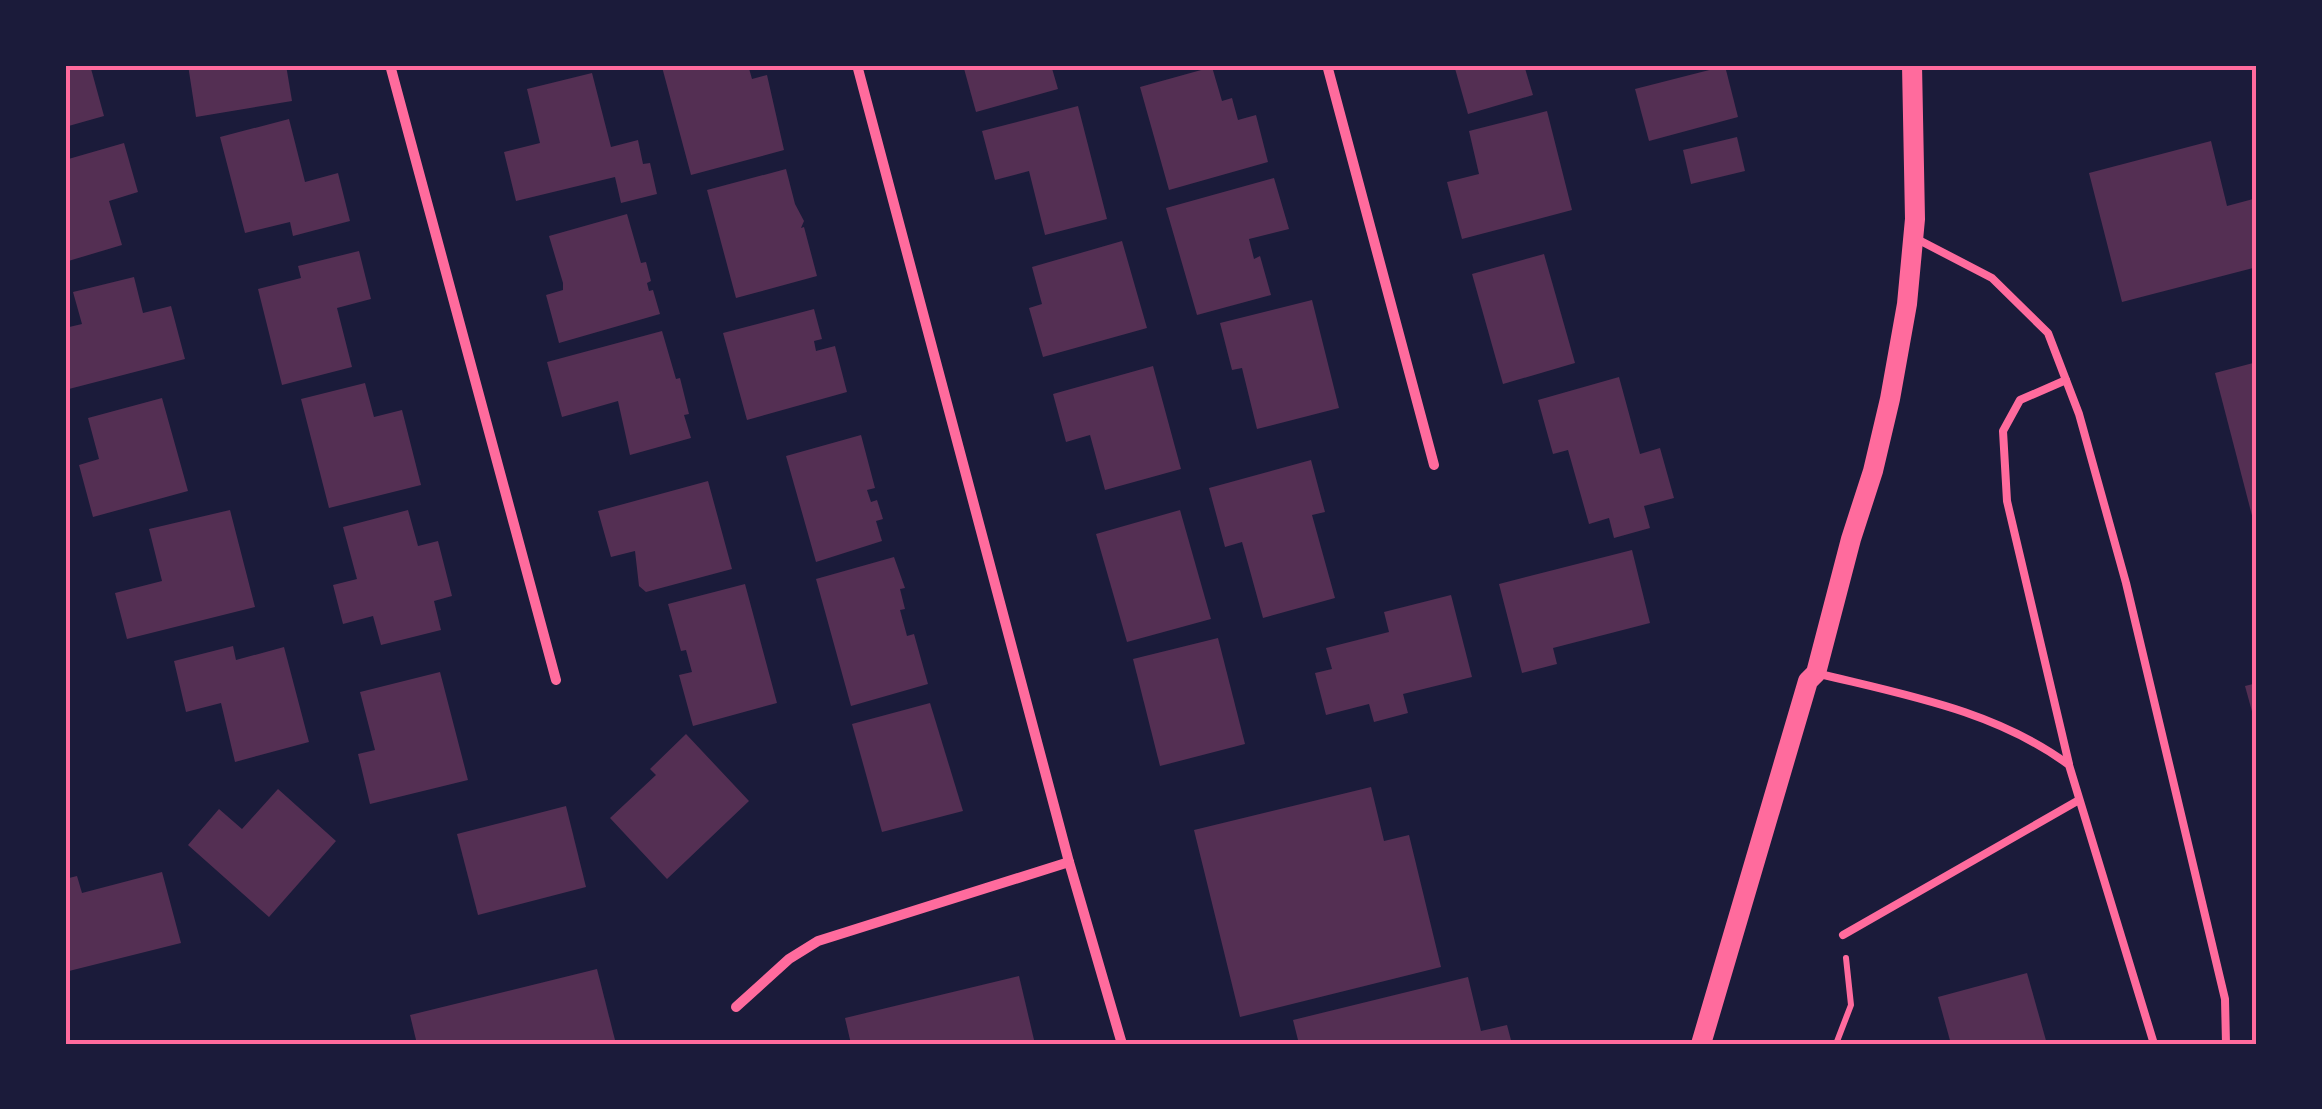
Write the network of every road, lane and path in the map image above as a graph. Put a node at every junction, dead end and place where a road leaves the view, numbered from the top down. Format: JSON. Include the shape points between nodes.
{"nodes":[{"id":1,"x":390,"y":65,"type":"edge"},
{"id":2,"x":856,"y":65,"type":"edge"},
{"id":3,"x":1328,"y":65,"type":"edge"},
{"id":4,"x":1912,"y":65,"type":"edge"},
{"id":5,"x":1914,"y":237,"type":"junction"},
{"id":6,"x":2066,"y":380,"type":"junction"},
{"id":7,"x":1434,"y":465,"type":"dead end"},
{"id":8,"x":1816,"y":672,"type":"junction"},
{"id":9,"x":556,"y":680,"type":"dead end"},
{"id":10,"x":2068,"y":764,"type":"junction"},
{"id":11,"x":2079,"y":800,"type":"junction"},
{"id":12,"x":1069,"y":862,"type":"junction"},
{"id":13,"x":1843,"y":935,"type":"joint"},
{"id":14,"x":736,"y":1007,"type":"dead end"},
{"id":15,"x":1122,"y":1044,"type":"edge"},
{"id":16,"x":1700,"y":1044,"type":"edge"},
{"id":17,"x":1836,"y":1044,"type":"edge"},
{"id":18,"x":2154,"y":1044,"type":"edge"},
{"id":19,"x":2226,"y":1044,"type":"edge"}],
"edges":[{"from":1,"to":9,"type":"street"},
{"from":2,"to":12,"type":"street"},
{"from":3,"to":7,"type":"street"},
{"from":4,"to":5,"type":"main road"},
{"from":5,"to":6,"type":"lane","via":[[1992,278],[2048,334]]},
{"from":5,"to":8,"type":"main road","via":[[1890,399]]},
{"from":6,"to":10,"type":"lane","via":[[2020,400],[2003,432],[2008,501]]},
{"from":6,"to":19,"type":"lane","via":[[2166,746],[2225,999]]},
{"from":8,"to":10,"type":"lane","via":[[2014,730]]},
{"from":8,"to":16,"type":"main road"},
{"from":10,"to":11,"type":"lane"},
{"from":11,"to":13,"type":"lane"},
{"from":11,"to":18,"type":"lane"},
{"from":12,"to":14,"type":"street","via":[[818,941]]},
{"from":12,"to":15,"type":"street"},
{"from":13,"to":17,"type":"path","via":[[1851,1005]]}]}
